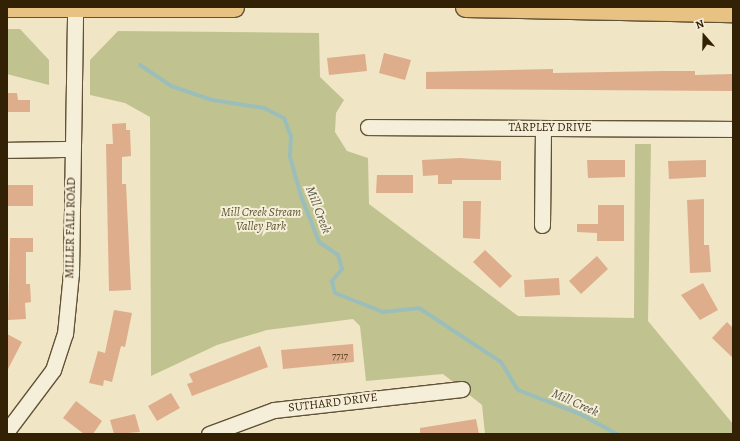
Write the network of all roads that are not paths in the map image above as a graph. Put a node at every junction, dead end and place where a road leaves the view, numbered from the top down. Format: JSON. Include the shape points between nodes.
{"nodes":[{"id":1,"x":7,"y":7,"type":"edge"},
{"id":2,"x":234,"y":7,"type":"edge"},
{"id":3,"x":465,"y":7,"type":"edge"},
{"id":4,"x":75,"y":8,"type":"edge"},
{"id":5,"x":733,"y":12,"type":"edge"},
{"id":6,"x":368,"y":127,"type":"dead end"},
{"id":7,"x":543,"y":128,"type":"junction"},
{"id":8,"x":733,"y":129,"type":"edge"},
{"id":9,"x":72,"y":149,"type":"junction"},
{"id":10,"x":7,"y":150,"type":"edge"},
{"id":11,"x":542,"y":225,"type":"dead end"},
{"id":12,"x":462,"y":390,"type":"dead end"},
{"id":13,"x":15,"y":430,"type":"edge"},
{"id":14,"x":209,"y":434,"type":"edge"}],
"edges":[{"from":1,"to":4,"type":"main road"},
{"from":2,"to":4,"type":"main road"},
{"from":3,"to":5,"type":"main road"},
{"from":4,"to":9,"type":"street","name":"MILLER FALL ROAD"},
{"from":6,"to":7,"type":"street","name":"TARPLEY DRIVE"},
{"from":7,"to":8,"type":"street","name":"TARPLEY DRIVE"},
{"from":7,"to":11,"type":"street"},
{"from":9,"to":10,"type":"street"},
{"from":9,"to":13,"type":"street","name":"MILLER FALL ROAD","via":[[71,273],[65,334],[53,370]]},
{"from":12,"to":14,"type":"street","name":"SUTHARD DRIVE","via":[[274,410]]}]}
